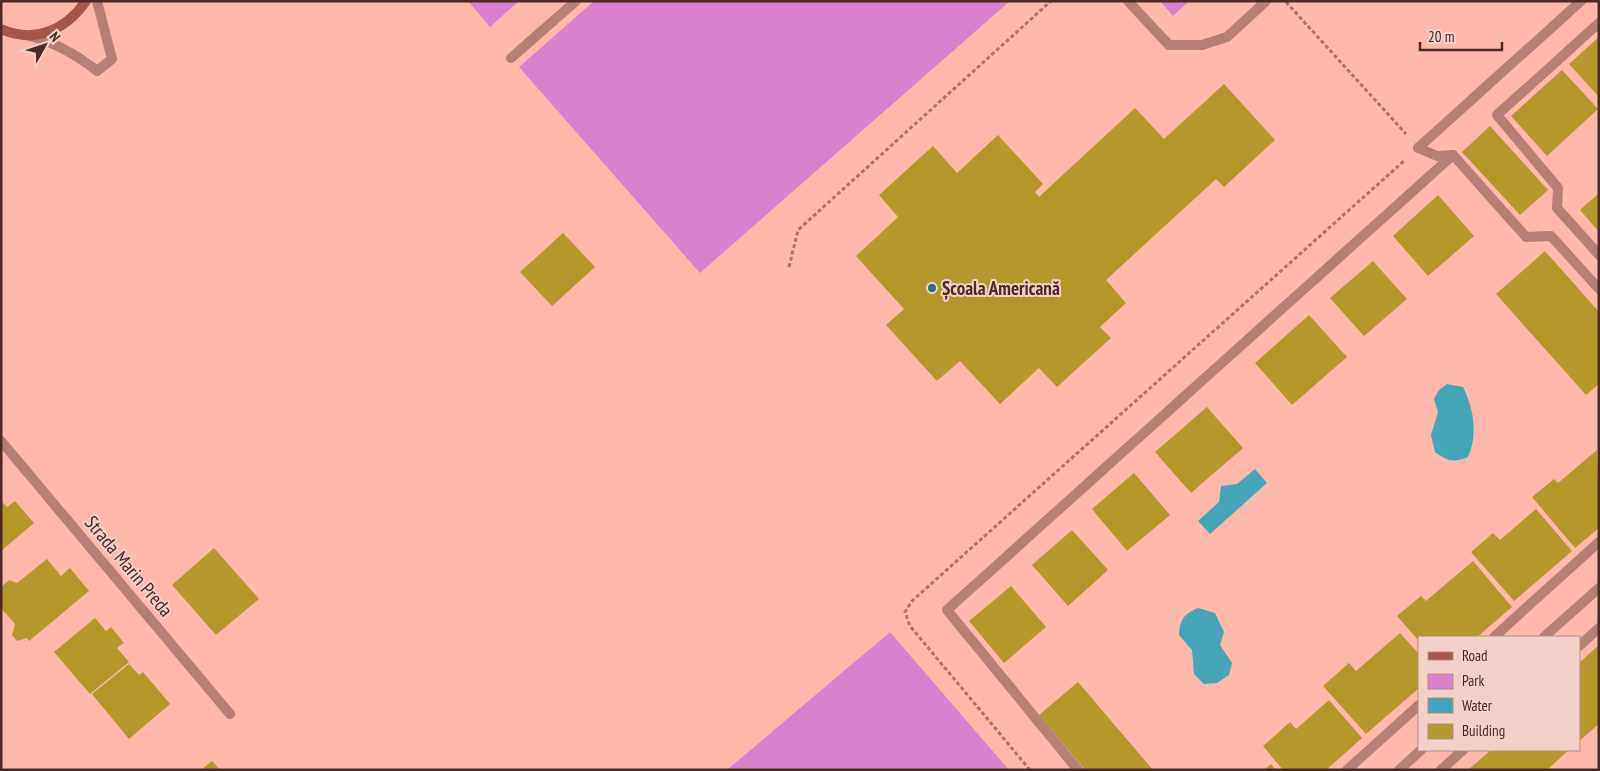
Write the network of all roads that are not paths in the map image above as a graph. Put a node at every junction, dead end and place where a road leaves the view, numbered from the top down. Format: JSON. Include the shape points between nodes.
{"nodes":[{"id":1,"x":86,"y":1,"type":"edge"},
{"id":2,"x":97,"y":1,"type":"edge"},
{"id":3,"x":576,"y":1,"type":"edge"},
{"id":4,"x":1128,"y":1,"type":"edge"},
{"id":5,"x":1266,"y":1,"type":"edge"},
{"id":6,"x":1581,"y":1,"type":"edge"},
{"id":7,"x":1599,"y":23,"type":"edge"},
{"id":8,"x":1,"y":29,"type":"edge"},
{"id":9,"x":30,"y":36,"type":"junction"},
{"id":10,"x":511,"y":58,"type":"dead end"},
{"id":11,"x":1453,"y":155,"type":"junction"},
{"id":12,"x":1599,"y":255,"type":"edge"},
{"id":13,"x":1599,"y":289,"type":"edge"},
{"id":14,"x":1,"y":440,"type":"edge"},
{"id":15,"x":1599,"y":542,"type":"edge"},
{"id":16,"x":1599,"y":588,"type":"edge"},
{"id":17,"x":1599,"y":628,"type":"edge"},
{"id":18,"x":1495,"y":636,"type":"edge"},
{"id":19,"x":1545,"y":636,"type":"edge"},
{"id":20,"x":1580,"y":645,"type":"edge"},
{"id":21,"x":1418,"y":706,"type":"edge"},
{"id":22,"x":230,"y":714,"type":"dead end"},
{"id":23,"x":1419,"y":751,"type":"edge"},
{"id":24,"x":1462,"y":751,"type":"edge"},
{"id":25,"x":1078,"y":770,"type":"edge"},
{"id":26,"x":1347,"y":770,"type":"edge"},
{"id":27,"x":1398,"y":770,"type":"edge"},
{"id":28,"x":1441,"y":770,"type":"edge"}],
"edges":[{"from":1,"to":9,"type":"main road","via":[[63,26],[49,33]]},
{"from":2,"to":9,"type":"street","via":[[112,58],[97,71],[74,53]]},
{"from":3,"to":10,"type":"street"},
{"from":4,"to":5,"type":"street","via":[[1169,45],[1202,46],[1227,37]]},
{"from":6,"to":11,"type":"street","via":[[1418,148],[1437,156]]},
{"from":7,"to":12,"type":"street","via":[[1497,115],[1558,188],[1557,208]]},
{"from":8,"to":9,"type":"main road","via":[[11,34]]},
{"from":11,"to":13,"type":"street","via":[[1526,237],[1551,236]]},
{"from":11,"to":25,"type":"street","via":[[947,610]]},
{"from":14,"to":22,"type":"street","name":"Strada Marin Preda"},
{"from":15,"to":18,"type":"street"},
{"from":16,"to":19,"type":"street"},
{"from":17,"to":20,"type":"street"},
{"from":21,"to":26,"type":"street"},
{"from":23,"to":27,"type":"street"},
{"from":24,"to":28,"type":"street"}]}
